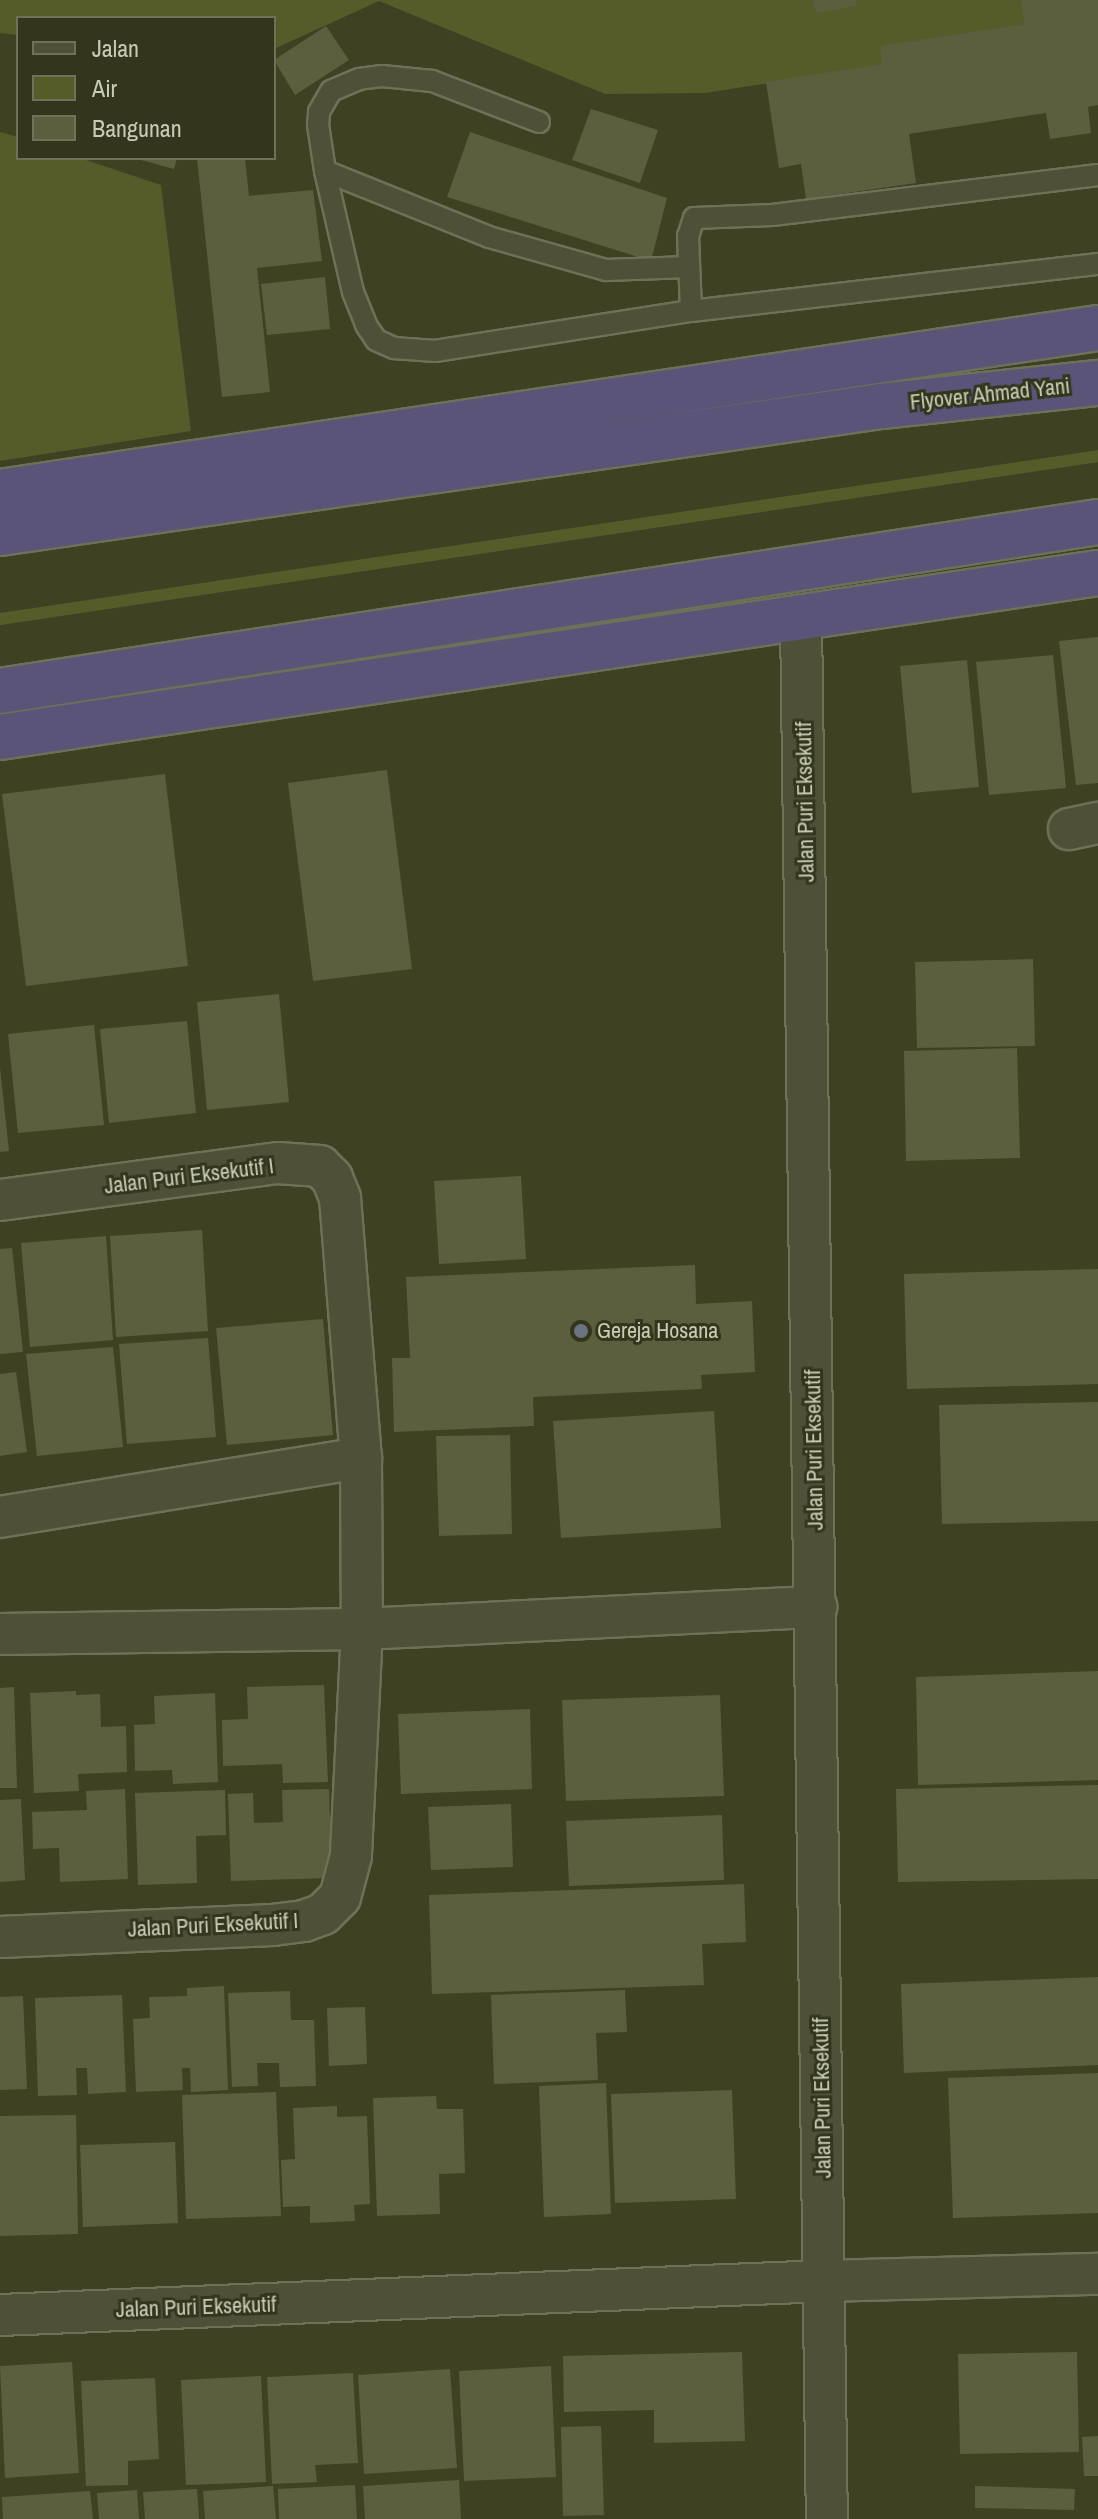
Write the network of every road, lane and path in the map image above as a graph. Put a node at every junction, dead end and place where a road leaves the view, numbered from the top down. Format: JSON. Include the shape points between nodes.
{"nodes":[{"id":1,"x":539,"y":122,"type":"dead end"},
{"id":2,"x":325,"y":171,"type":"junction"},
{"id":3,"x":1098,"y":175,"type":"edge"},
{"id":4,"x":1098,"y":264,"type":"edge"},
{"id":5,"x":689,"y":267,"type":"junction"},
{"id":6,"x":691,"y":311,"type":"junction"},
{"id":7,"x":1098,"y":328,"type":"edge"},
{"id":8,"x":1098,"y":383,"type":"edge"},
{"id":9,"x":0,"y":492,"type":"edge"},
{"id":10,"x":1098,"y":522,"type":"edge"},
{"id":11,"x":0,"y":533,"type":"edge"},
{"id":12,"x":1098,"y":573,"type":"edge"},
{"id":13,"x":801,"y":619,"type":"junction"},
{"id":14,"x":0,"y":691,"type":"edge"},
{"id":15,"x":0,"y":737,"type":"edge"},
{"id":16,"x":0,"y":1200,"type":"edge"},
{"id":17,"x":361,"y":1458,"type":"junction"},
{"id":18,"x":0,"y":1517,"type":"edge"},
{"id":19,"x":816,"y":1607,"type":"junction"},
{"id":20,"x":362,"y":1629,"type":"junction"},
{"id":21,"x":0,"y":1634,"type":"edge"},
{"id":22,"x":0,"y":1937,"type":"edge"},
{"id":23,"x":1098,"y":2274,"type":"edge"},
{"id":24,"x":824,"y":2281,"type":"junction"},
{"id":25,"x":0,"y":2315,"type":"edge"},
{"id":26,"x":827,"y":2519,"type":"edge"}],
"edges":[{"from":1,"to":2,"type":"lane","via":[[432,81],[359,79],[331,91],[319,112]]},
{"from":2,"to":5,"type":"lane","via":[[489,237],[606,270]]},
{"from":2,"to":6,"type":"lane","via":[[357,303],[376,340],[394,348],[435,351]]},
{"from":3,"to":5,"type":"lane","via":[[772,215],[694,218],[688,236]]},
{"from":4,"to":6,"type":"lane"},
{"from":5,"to":6,"type":"lane"},
{"from":7,"to":9,"type":"highway"},
{"from":8,"to":11,"type":"highway","name":"Flyover Ahmad Yani","via":[[881,406]]},
{"from":10,"to":14,"type":"highway"},
{"from":12,"to":13,"type":"highway"},
{"from":13,"to":15,"type":"highway"},
{"from":13,"to":19,"type":"street","name":"Jalan Puri Eksekutif"},
{"from":16,"to":17,"type":"street","name":"Jalan Puri Eksekutif I","via":[[278,1163],[320,1166],[340,1198]]},
{"from":17,"to":18,"type":"street"},
{"from":17,"to":20,"type":"street","name":"Jalan Puri Eksekutif I"},
{"from":19,"to":20,"type":"street"},
{"from":19,"to":24,"type":"street","name":"Jalan Puri Eksekutif"},
{"from":20,"to":21,"type":"street"},
{"from":20,"to":22,"type":"street","name":"Jalan Puri Eksekutif I","via":[[351,1856],[340,1897],[323,1914],[273,1925]]},
{"from":23,"to":24,"type":"street","name":"Jalan Puri Eksekutif"},
{"from":24,"to":25,"type":"street","name":"Jalan Puri Eksekutif"},
{"from":24,"to":26,"type":"street","name":"Jalan Puri Eksekutif"}]}
